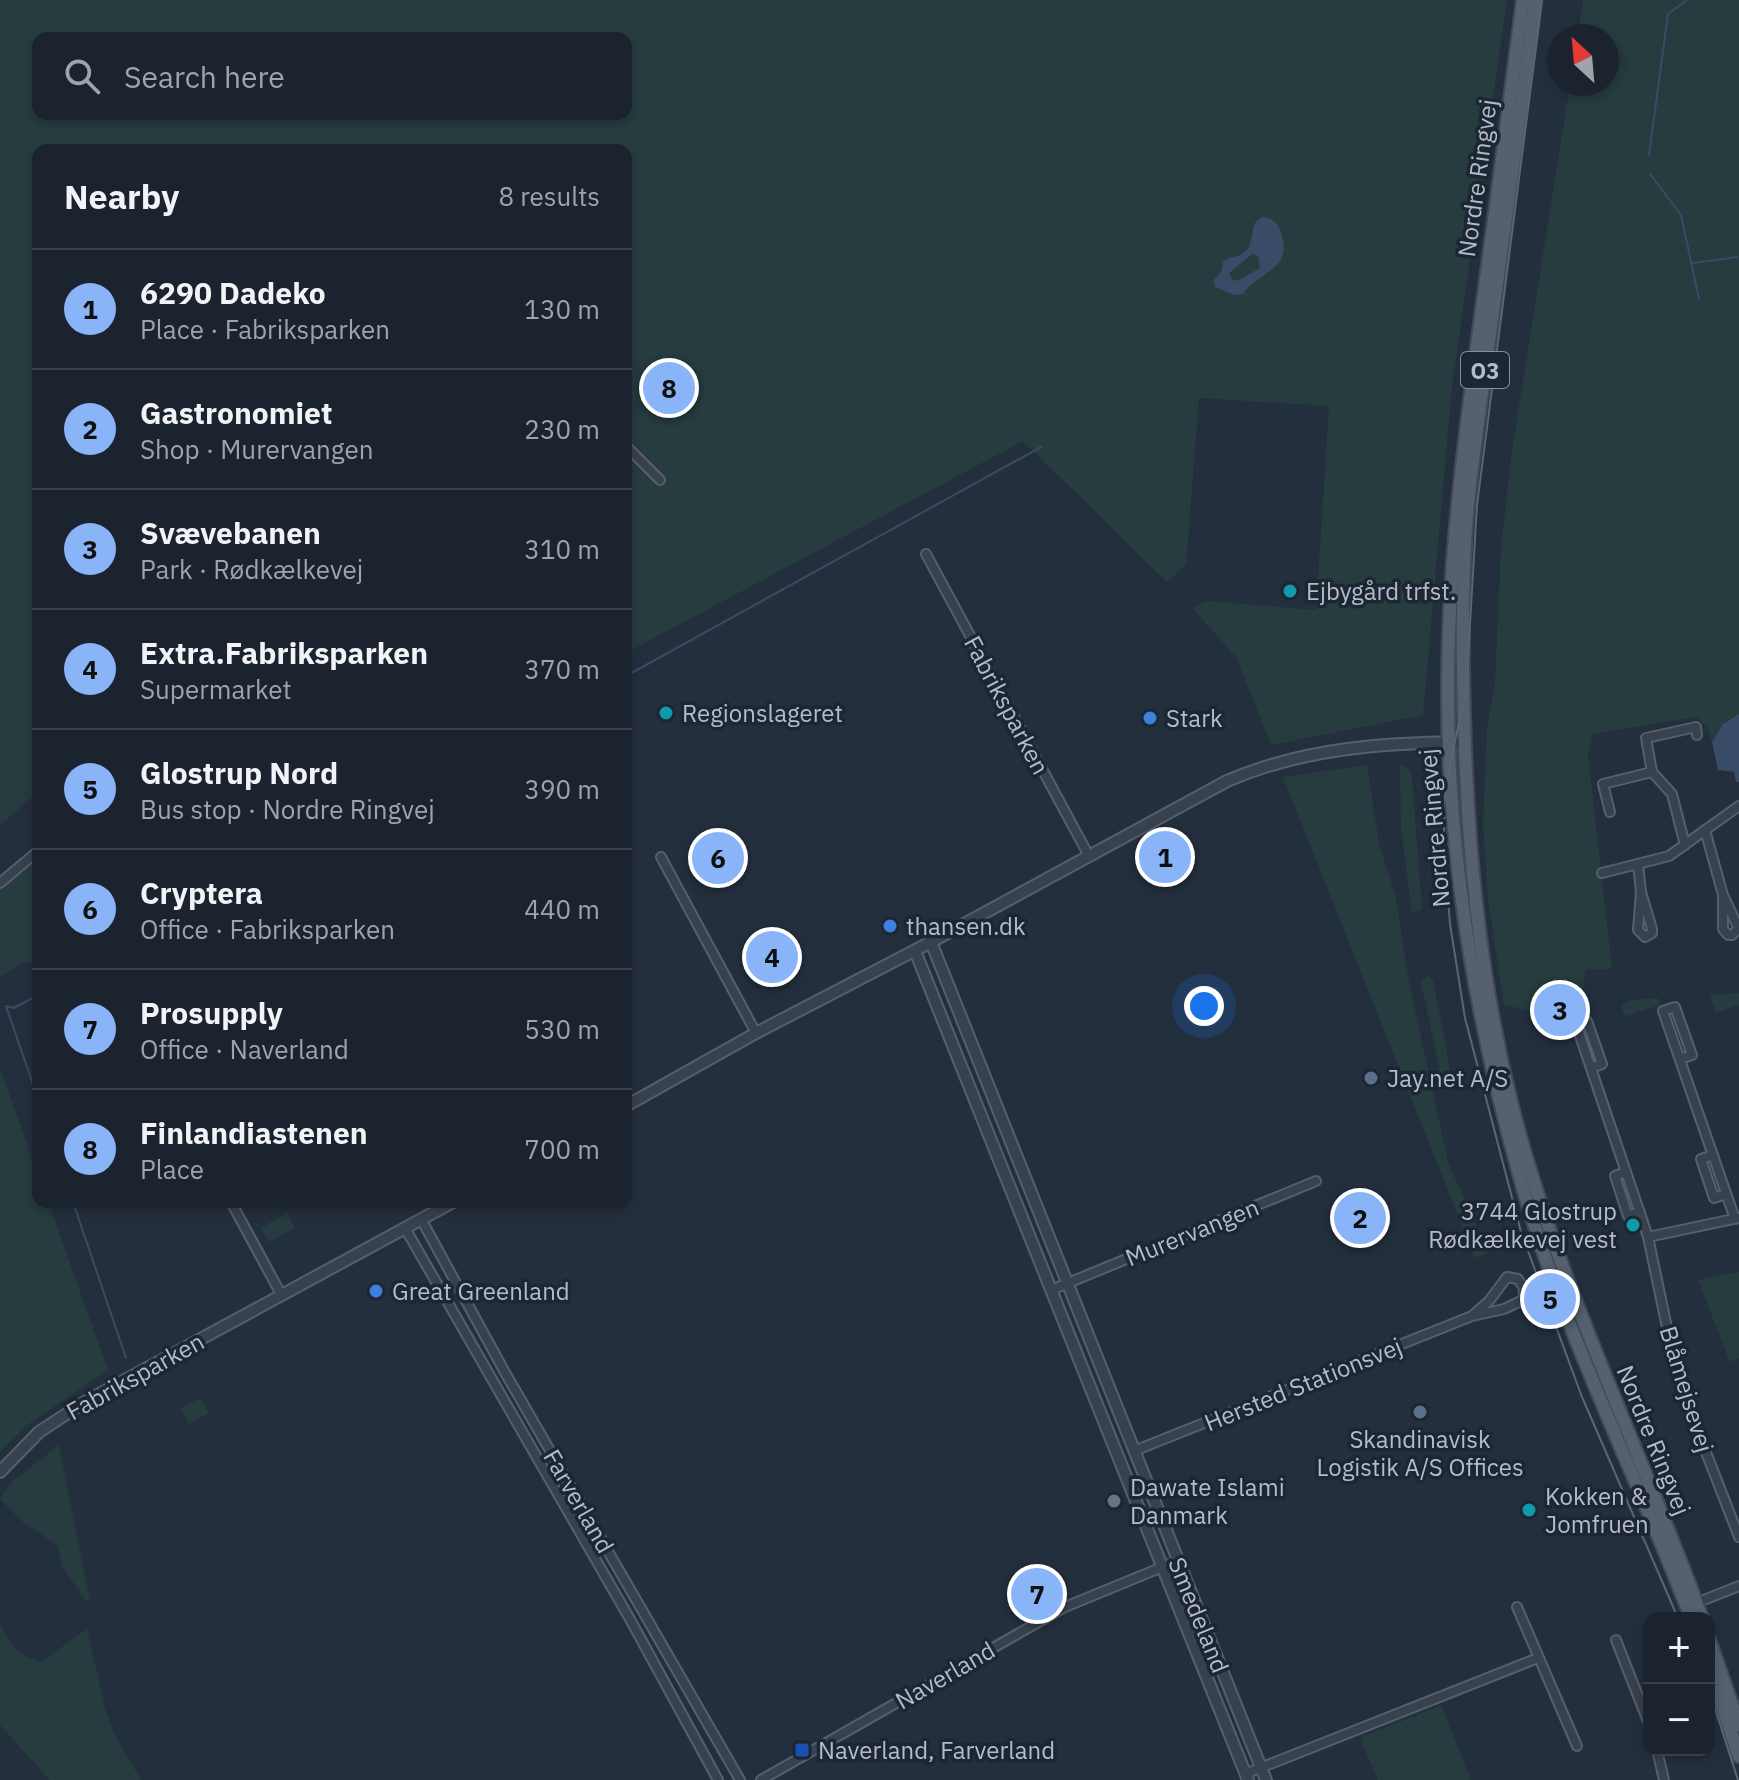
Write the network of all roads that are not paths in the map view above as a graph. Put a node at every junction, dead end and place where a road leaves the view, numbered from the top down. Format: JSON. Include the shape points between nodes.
{"nodes":[{"id":1,"x":1523,"y":0,"type":"edge"},
{"id":2,"x":1535,"y":0,"type":"edge"},
{"id":3,"x":632,"y":452,"type":"edge"},
{"id":4,"x":660,"y":480,"type":"dead end"},
{"id":5,"x":926,"y":554,"type":"dead end"},
{"id":6,"x":1697,"y":735,"type":"dead end"},
{"id":7,"x":1449,"y":742,"type":"junction"},
{"id":8,"x":1464,"y":742,"type":"junction"},
{"id":9,"x":1652,"y":772,"type":"junction"},
{"id":10,"x":1739,"y":806,"type":"edge"},
{"id":11,"x":1610,"y":812,"type":"dead end"},
{"id":12,"x":1705,"y":830,"type":"junction"},
{"id":13,"x":1685,"y":845,"type":"junction"},
{"id":14,"x":32,"y":856,"type":"edge"},
{"id":15,"x":1089,"y":856,"type":"junction"},
{"id":16,"x":661,"y":857,"type":"dead end"},
{"id":17,"x":1638,"y":864,"type":"junction"},
{"id":18,"x":1602,"y":873,"type":"dead end"},
{"id":19,"x":0,"y":883,"type":"edge"},
{"id":20,"x":1641,"y":892,"type":"dead end"},
{"id":21,"x":1723,"y":895,"type":"dead end"},
{"id":22,"x":931,"y":942,"type":"junction"},
{"id":23,"x":915,"y":951,"type":"junction"},
{"id":24,"x":756,"y":1033,"type":"junction"},
{"id":25,"x":1680,"y":1059,"type":"junction"},
{"id":26,"x":1591,"y":1068,"type":"junction"},
{"id":27,"x":632,"y":1103,"type":"edge"},
{"id":28,"x":1316,"y":1181,"type":"dead end"},
{"id":29,"x":234,"y":1208,"type":"edge"},
{"id":30,"x":442,"y":1208,"type":"edge"},
{"id":31,"x":421,"y":1219,"type":"junction"},
{"id":32,"x":1737,"y":1219,"type":"edge"},
{"id":33,"x":405,"y":1228,"type":"junction"},
{"id":34,"x":1648,"y":1237,"type":"junction"},
{"id":35,"x":1067,"y":1283,"type":"junction"},
{"id":36,"x":1051,"y":1290,"type":"junction"},
{"id":37,"x":282,"y":1296,"type":"junction"},
{"id":38,"x":1472,"y":1316,"type":"junction"},
{"id":39,"x":482,"y":1329,"type":"junction"},
{"id":40,"x":468,"y":1337,"type":"junction"},
{"id":41,"x":1124,"y":1425,"type":"junction"},
{"id":42,"x":1108,"y":1432,"type":"junction"},
{"id":43,"x":544,"y":1440,"type":"junction"},
{"id":44,"x":532,"y":1447,"type":"junction"},
{"id":45,"x":1134,"y":1451,"type":"junction"},
{"id":46,"x":558,"y":1464,"type":"junction"},
{"id":47,"x":545,"y":1471,"type":"junction"},
{"id":48,"x":0,"y":1472,"type":"edge"},
{"id":49,"x":592,"y":1524,"type":"junction"},
{"id":50,"x":580,"y":1531,"type":"junction"},
{"id":51,"x":1739,"y":1537,"type":"edge"},
{"id":52,"x":1177,"y":1561,"type":"junction"},
{"id":53,"x":1161,"y":1567,"type":"junction"},
{"id":54,"x":1739,"y":1586,"type":"edge"},
{"id":55,"x":1696,"y":1603,"type":"junction"},
{"id":56,"x":1517,"y":1607,"type":"dead end"},
{"id":57,"x":1689,"y":1612,"type":"edge"},
{"id":58,"x":1700,"y":1612,"type":"edge"},
{"id":59,"x":644,"y":1614,"type":"junction"},
{"id":60,"x":631,"y":1621,"type":"junction"},
{"id":61,"x":1616,"y":1640,"type":"dead end"},
{"id":62,"x":1715,"y":1656,"type":"edge"},
{"id":63,"x":1538,"y":1658,"type":"junction"},
{"id":64,"x":1715,"y":1684,"type":"edge"},
{"id":65,"x":1643,"y":1709,"type":"edge"},
{"id":66,"x":1739,"y":1725,"type":"edge"},
{"id":67,"x":1577,"y":1746,"type":"dead end"},
{"id":68,"x":1658,"y":1756,"type":"edge"},
{"id":69,"x":1739,"y":1756,"type":"edge"},
{"id":70,"x":1261,"y":1768,"type":"junction"},
{"id":71,"x":1246,"y":1777,"type":"edge"},
{"id":72,"x":718,"y":1780,"type":"edge"},
{"id":73,"x":740,"y":1780,"type":"edge"},
{"id":74,"x":761,"y":1780,"type":"edge"},
{"id":75,"x":1266,"y":1780,"type":"edge"},
{"id":76,"x":1664,"y":1780,"type":"edge"}],
"edges":[{"from":1,"to":7,"type":"main road","name":"Nordre Ringvej","number":"O3","via":[[1452,556]]},
{"from":2,"to":8,"type":"main road","name":"Nordre Ringvej","number":"O3","via":[[1467,511]]},
{"from":3,"to":4,"type":"street"},
{"from":5,"to":15,"type":"street","name":"Fabriksparken"},
{"from":6,"to":9,"type":"street","via":[[1696,727],[1646,738]]},
{"from":7,"to":8,"type":"street"},
{"from":7,"to":15,"type":"street","via":[[1340,749],[1257,768]]},
{"from":7,"to":57,"type":"main road","name":"Nordre Ringvej","number":"O3","via":[[1467,947],[1520,1178],[1555,1282]]},
{"from":8,"to":55,"type":"main road","name":"Nordre Ringvej","number":"O3","via":[[1478,929],[1526,1159],[1568,1285]]},
{"from":9,"to":11,"type":"street","via":[[1603,784]]},
{"from":9,"to":13,"type":"street","via":[[1672,794]]},
{"from":10,"to":12,"type":"street"},
{"from":12,"to":13,"type":"street"},
{"from":12,"to":21,"type":"street"},
{"from":13,"to":17,"type":"street","via":[[1669,856]]},
{"from":14,"to":19,"type":"street"},
{"from":15,"to":22,"type":"street"},
{"from":16,"to":24,"type":"street"},
{"from":17,"to":18,"type":"street"},
{"from":17,"to":20,"type":"street"},
{"from":22,"to":23,"type":"street"},
{"from":22,"to":35,"type":"street","name":"Smedeland"},
{"from":23,"to":24,"type":"street"},
{"from":23,"to":36,"type":"street","name":"Smedeland"},
{"from":24,"to":27,"type":"street"},
{"from":25,"to":25,"type":"street","via":[[1692,1055],[1675,1007],[1663,1011]]},
{"from":25,"to":32,"type":"street"},
{"from":26,"to":26,"type":"street","name":"Blåmejsevej","via":[[1602,1064],[1587,1021],[1576,1024]]},
{"from":26,"to":34,"type":"street","name":"Blåmejsevej"},
{"from":28,"to":35,"type":"street","name":"Murervangen"},
{"from":29,"to":37,"type":"street"},
{"from":30,"to":31,"type":"street","name":"Fabriksparken"},
{"from":31,"to":33,"type":"street","name":"Fabriksparken"},
{"from":31,"to":39,"type":"street","name":"Farverland"},
{"from":32,"to":34,"type":"street"},
{"from":33,"to":37,"type":"street","name":"Fabriksparken"},
{"from":33,"to":40,"type":"street","name":"Farverland"},
{"from":34,"to":51,"type":"street","name":"Blåmejsevej","via":[[1686,1401]]},
{"from":35,"to":36,"type":"street"},
{"from":35,"to":41,"type":"street","name":"Smedeland"},
{"from":36,"to":42,"type":"street","name":"Smedeland"},
{"from":37,"to":48,"type":"street","name":"Fabriksparken","via":[[64,1414]]},
{"from":38,"to":38,"type":"street","name":"Hersted Stationsvej","via":[[1507,1277],[1518,1279],[1524,1288],[1523,1300]]},
{"from":38,"to":45,"type":"street","name":"Hersted Stationsvej"},
{"from":39,"to":40,"type":"street"},
{"from":39,"to":43,"type":"street","name":"Farverland"},
{"from":40,"to":44,"type":"street","name":"Farverland"},
{"from":41,"to":42,"type":"street"},
{"from":41,"to":45,"type":"street","name":"Smedeland"},
{"from":42,"to":53,"type":"street","name":"Smedeland"},
{"from":43,"to":44,"type":"street"},
{"from":43,"to":46,"type":"street","name":"Farverland"},
{"from":44,"to":47,"type":"street","name":"Farverland"},
{"from":45,"to":52,"type":"street","name":"Smedeland"},
{"from":46,"to":47,"type":"street"},
{"from":46,"to":49,"type":"street","name":"Farverland"},
{"from":47,"to":50,"type":"street","name":"Farverland"},
{"from":49,"to":50,"type":"street"},
{"from":49,"to":59,"type":"street","name":"Farverland"},
{"from":50,"to":60,"type":"street","name":"Farverland"},
{"from":52,"to":53,"type":"street","name":"Naverland"},
{"from":52,"to":70,"type":"street","name":"Smedeland"},
{"from":53,"to":71,"type":"street","name":"Smedeland"},
{"from":53,"to":74,"type":"street","name":"Naverland","via":[[1065,1607]]},
{"from":54,"to":55,"type":"street"},
{"from":55,"to":58,"type":"main road","name":"Nordre Ringvej","number":"O3"},
{"from":56,"to":63,"type":"street"},
{"from":59,"to":60,"type":"street"},
{"from":59,"to":73,"type":"street","name":"Farverland"},
{"from":60,"to":72,"type":"street","name":"Farverland"},
{"from":61,"to":65,"type":"street"},
{"from":62,"to":66,"type":"main road"},
{"from":63,"to":67,"type":"street"},
{"from":63,"to":70,"type":"street","name":"Smedeland"},
{"from":64,"to":69,"type":"main road"},
{"from":68,"to":76,"type":"street"},
{"from":70,"to":71,"type":"street","name":"Smedeland"},
{"from":70,"to":75,"type":"street","name":"Smedeland"}]}
